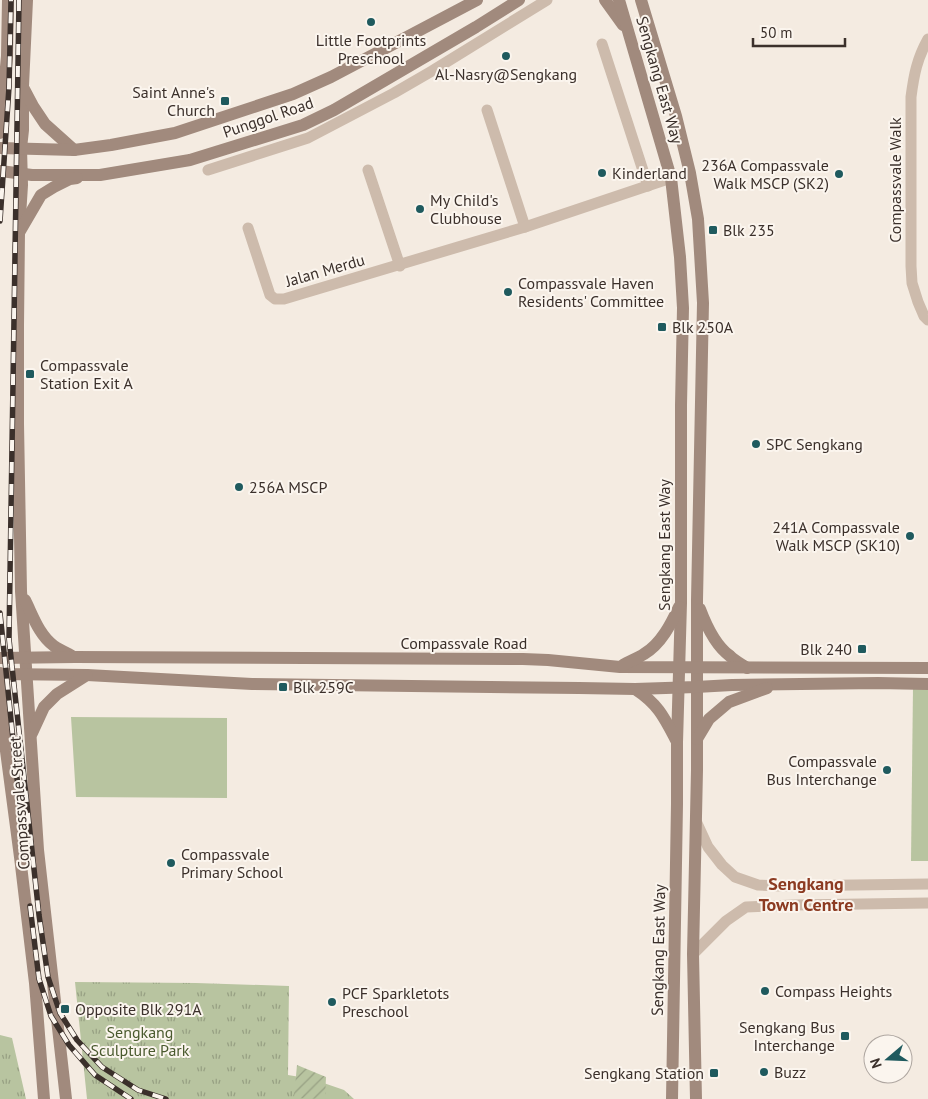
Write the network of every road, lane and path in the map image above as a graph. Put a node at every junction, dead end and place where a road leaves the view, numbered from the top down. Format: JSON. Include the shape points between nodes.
{"nodes":[{"id":1,"x":8,"y":0,"type":"edge"},
{"id":2,"x":27,"y":0,"type":"edge"},
{"id":3,"x":477,"y":0,"type":"edge"},
{"id":4,"x":547,"y":0,"type":"edge"},
{"id":5,"x":605,"y":0,"type":"edge"},
{"id":6,"x":619,"y":0,"type":"edge"},
{"id":7,"x":517,"y":1,"type":"edge"},
{"id":8,"x":642,"y":1,"type":"edge"},
{"id":9,"x":522,"y":15,"type":"junction"},
{"id":10,"x":628,"y":31,"type":"junction"},
{"id":11,"x":928,"y":39,"type":"edge"},
{"id":12,"x":602,"y":44,"type":"dead end"},
{"id":13,"x":7,"y":56,"type":"junction"},
{"id":14,"x":423,"y":58,"type":"junction"},
{"id":15,"x":0,"y":68,"type":"edge"},
{"id":16,"x":432,"y":71,"type":"junction"},
{"id":17,"x":23,"y":86,"type":"junction"},
{"id":18,"x":487,"y":110,"type":"dead end"},
{"id":19,"x":303,"y":124,"type":"junction"},
{"id":20,"x":0,"y":133,"type":"edge"},
{"id":21,"x":308,"y":138,"type":"junction"},
{"id":22,"x":0,"y":148,"type":"edge"},
{"id":23,"x":21,"y":148,"type":"junction"},
{"id":24,"x":74,"y":150,"type":"junction"},
{"id":25,"x":218,"y":151,"type":"junction"},
{"id":26,"x":223,"y":165,"type":"junction"},
{"id":27,"x":208,"y":170,"type":"dead end"},
{"id":28,"x":368,"y":170,"type":"dead end"},
{"id":29,"x":0,"y":171,"type":"edge"},
{"id":30,"x":22,"y":174,"type":"junction"},
{"id":31,"x":100,"y":175,"type":"junction"},
{"id":32,"x":671,"y":178,"type":"junction"},
{"id":33,"x":648,"y":186,"type":"junction"},
{"id":34,"x":525,"y":227,"type":"junction"},
{"id":35,"x":248,"y":228,"type":"dead end"},
{"id":36,"x":19,"y":232,"type":"junction"},
{"id":37,"x":400,"y":266,"type":"junction"},
{"id":38,"x":928,"y":320,"type":"edge"},
{"id":39,"x":21,"y":591,"type":"junction"},
{"id":40,"x":697,"y":600,"type":"junction"},
{"id":41,"x":681,"y":603,"type":"junction"},
{"id":42,"x":75,"y":657,"type":"junction"},
{"id":43,"x":0,"y":658,"type":"edge"},
{"id":44,"x":26,"y":658,"type":"junction"},
{"id":45,"x":620,"y":666,"type":"junction"},
{"id":46,"x":680,"y":666,"type":"junction"},
{"id":47,"x":697,"y":667,"type":"junction"},
{"id":48,"x":747,"y":668,"type":"junction"},
{"id":49,"x":928,"y":668,"type":"edge"},
{"id":50,"x":0,"y":674,"type":"edge"},
{"id":51,"x":26,"y":674,"type":"junction"},
{"id":52,"x":87,"y":675,"type":"junction"},
{"id":53,"x":780,"y":684,"type":"junction"},
{"id":54,"x":928,"y":684,"type":"edge"},
{"id":55,"x":679,"y":687,"type":"junction"},
{"id":56,"x":696,"y":687,"type":"junction"},
{"id":57,"x":635,"y":688,"type":"junction"},
{"id":58,"x":0,"y":731,"type":"edge"},
{"id":59,"x":31,"y":735,"type":"junction"},
{"id":60,"x":697,"y":739,"type":"junction"},
{"id":61,"x":677,"y":742,"type":"junction"},
{"id":62,"x":6,"y":751,"type":"junction"},
{"id":63,"x":696,"y":820,"type":"junction"},
{"id":64,"x":928,"y":884,"type":"edge"},
{"id":65,"x":928,"y":903,"type":"edge"},
{"id":66,"x":693,"y":954,"type":"junction"},
{"id":67,"x":44,"y":1099,"type":"edge"},
{"id":68,"x":66,"y":1099,"type":"edge"},
{"id":69,"x":672,"y":1099,"type":"edge"},
{"id":70,"x":696,"y":1099,"type":"edge"}],
"edges":[{"from":1,"to":13,"type":"main road"},
{"from":2,"to":17,"type":"main road","name":"Compassvale Street"},
{"from":3,"to":24,"type":"main road","name":"Punggol Road","via":[[293,94],[175,133]]},
{"from":4,"to":9,"type":"street"},
{"from":5,"to":10,"type":"main road"},
{"from":6,"to":10,"type":"main road","name":"Sengkang East Way"},
{"from":7,"to":9,"type":"street"},
{"from":7,"to":14,"type":"main road","name":"Punggol Road"},
{"from":8,"to":40,"type":"main road","name":"Sengkang East Way","via":[[676,116],[698,219],[703,303]]},
{"from":9,"to":16,"type":"street"},
{"from":10,"to":32,"type":"main road","name":"Sengkang East Way"},
{"from":11,"to":38,"type":"street","name":"Compassvale Walk","via":[[917,63],[911,97],[912,283]]},
{"from":12,"to":33,"type":"street"},
{"from":13,"to":15,"type":"main road"},
{"from":13,"to":20,"type":"main road"},
{"from":14,"to":16,"type":"street"},
{"from":14,"to":19,"type":"main road","name":"Punggol Road","via":[[334,110]]},
{"from":16,"to":21,"type":"street"},
{"from":17,"to":23,"type":"main road","name":"Compassvale Street"},
{"from":17,"to":24,"type":"main road","via":[[45,124]]},
{"from":18,"to":34,"type":"street"},
{"from":19,"to":21,"type":"street"},
{"from":19,"to":25,"type":"main road","name":"Punggol Road"},
{"from":21,"to":26,"type":"street"},
{"from":22,"to":23,"type":"main road","name":"Punggol Road"},
{"from":23,"to":24,"type":"main road","name":"Punggol Road"},
{"from":23,"to":30,"type":"main road","name":"Compassvale Street"},
{"from":25,"to":26,"type":"street"},
{"from":25,"to":31,"type":"main road","name":"Punggol Road","via":[[190,160]]},
{"from":26,"to":27,"type":"street"},
{"from":28,"to":37,"type":"street"},
{"from":29,"to":30,"type":"main road","name":"Punggol Road"},
{"from":30,"to":31,"type":"main road","name":"Punggol Road"},
{"from":30,"to":36,"type":"main road","name":"Compassvale Street"},
{"from":31,"to":36,"type":"main road","via":[[70,180],[41,195]]},
{"from":32,"to":33,"type":"street","name":"Jalan Merdu"},
{"from":32,"to":41,"type":"main road","name":"Sengkang East Way","via":[[683,308]]},
{"from":33,"to":34,"type":"street","name":"Jalan Merdu"},
{"from":34,"to":37,"type":"street","name":"Jalan Merdu"},
{"from":35,"to":37,"type":"street","name":"Jalan Merdu","via":[[270,295],[275,299]]},
{"from":36,"to":39,"type":"main road","name":"Compassvale Street"},
{"from":39,"to":42,"type":"main road","via":[[44,636],[54,646]]},
{"from":39,"to":44,"type":"main road","name":"Compassvale Street"},
{"from":40,"to":47,"type":"main road","name":"Sengkang East Way"},
{"from":40,"to":48,"type":"main road","via":[[706,625],[715,638],[728,655]]},
{"from":41,"to":45,"type":"main road","via":[[654,646]]},
{"from":41,"to":46,"type":"main road","name":"Sengkang East Way"},
{"from":42,"to":44,"type":"main road","name":"Compassvale Road"},
{"from":42,"to":45,"type":"main road","name":"Compassvale Road","via":[[548,660]]},
{"from":43,"to":44,"type":"main road","name":"Compassvale Road"},
{"from":44,"to":51,"type":"main road","name":"Compassvale Street"},
{"from":45,"to":46,"type":"main road","name":"Compassvale Road"},
{"from":46,"to":47,"type":"main road","name":"Compassvale Road"},
{"from":46,"to":55,"type":"main road","name":"Sengkang East Way"},
{"from":47,"to":48,"type":"main road","name":"Compassvale Road"},
{"from":47,"to":56,"type":"main road","name":"Sengkang East Way"},
{"from":48,"to":49,"type":"main road","name":"Compassvale Road"},
{"from":50,"to":51,"type":"main road"},
{"from":50,"to":62,"type":"main road","name":"Compassvale Street"},
{"from":51,"to":52,"type":"main road"},
{"from":51,"to":59,"type":"main road","name":"Compassvale Street"},
{"from":52,"to":57,"type":"main road","via":[[252,684]]},
{"from":52,"to":59,"type":"main road","via":[[57,694],[44,707]]},
{"from":53,"to":54,"type":"main road"},
{"from":53,"to":56,"type":"main road"},
{"from":53,"to":60,"type":"main road","via":[[729,702],[709,719]]},
{"from":55,"to":56,"type":"main road"},
{"from":55,"to":57,"type":"main road"},
{"from":55,"to":61,"type":"main road","name":"Sengkang East Way"},
{"from":56,"to":60,"type":"main road","name":"Sengkang East Way"},
{"from":57,"to":61,"type":"main road","via":[[659,710]]},
{"from":58,"to":62,"type":"main road"},
{"from":59,"to":68,"type":"main road","name":"Compassvale Street","via":[[38,850]]},
{"from":60,"to":63,"type":"main road","name":"Sengkang East Way"},
{"from":61,"to":69,"type":"main road","name":"Sengkang East Way"},
{"from":62,"to":67,"type":"main road","name":"Compassvale Street","via":[[35,983]]},
{"from":63,"to":64,"type":"street","via":[[708,847],[722,865],[735,877],[758,885]]},
{"from":63,"to":66,"type":"main road","name":"Sengkang East Way"},
{"from":65,"to":66,"type":"street","via":[[746,907],[726,921]]},
{"from":66,"to":70,"type":"main road","name":"Sengkang East Way"}]}
